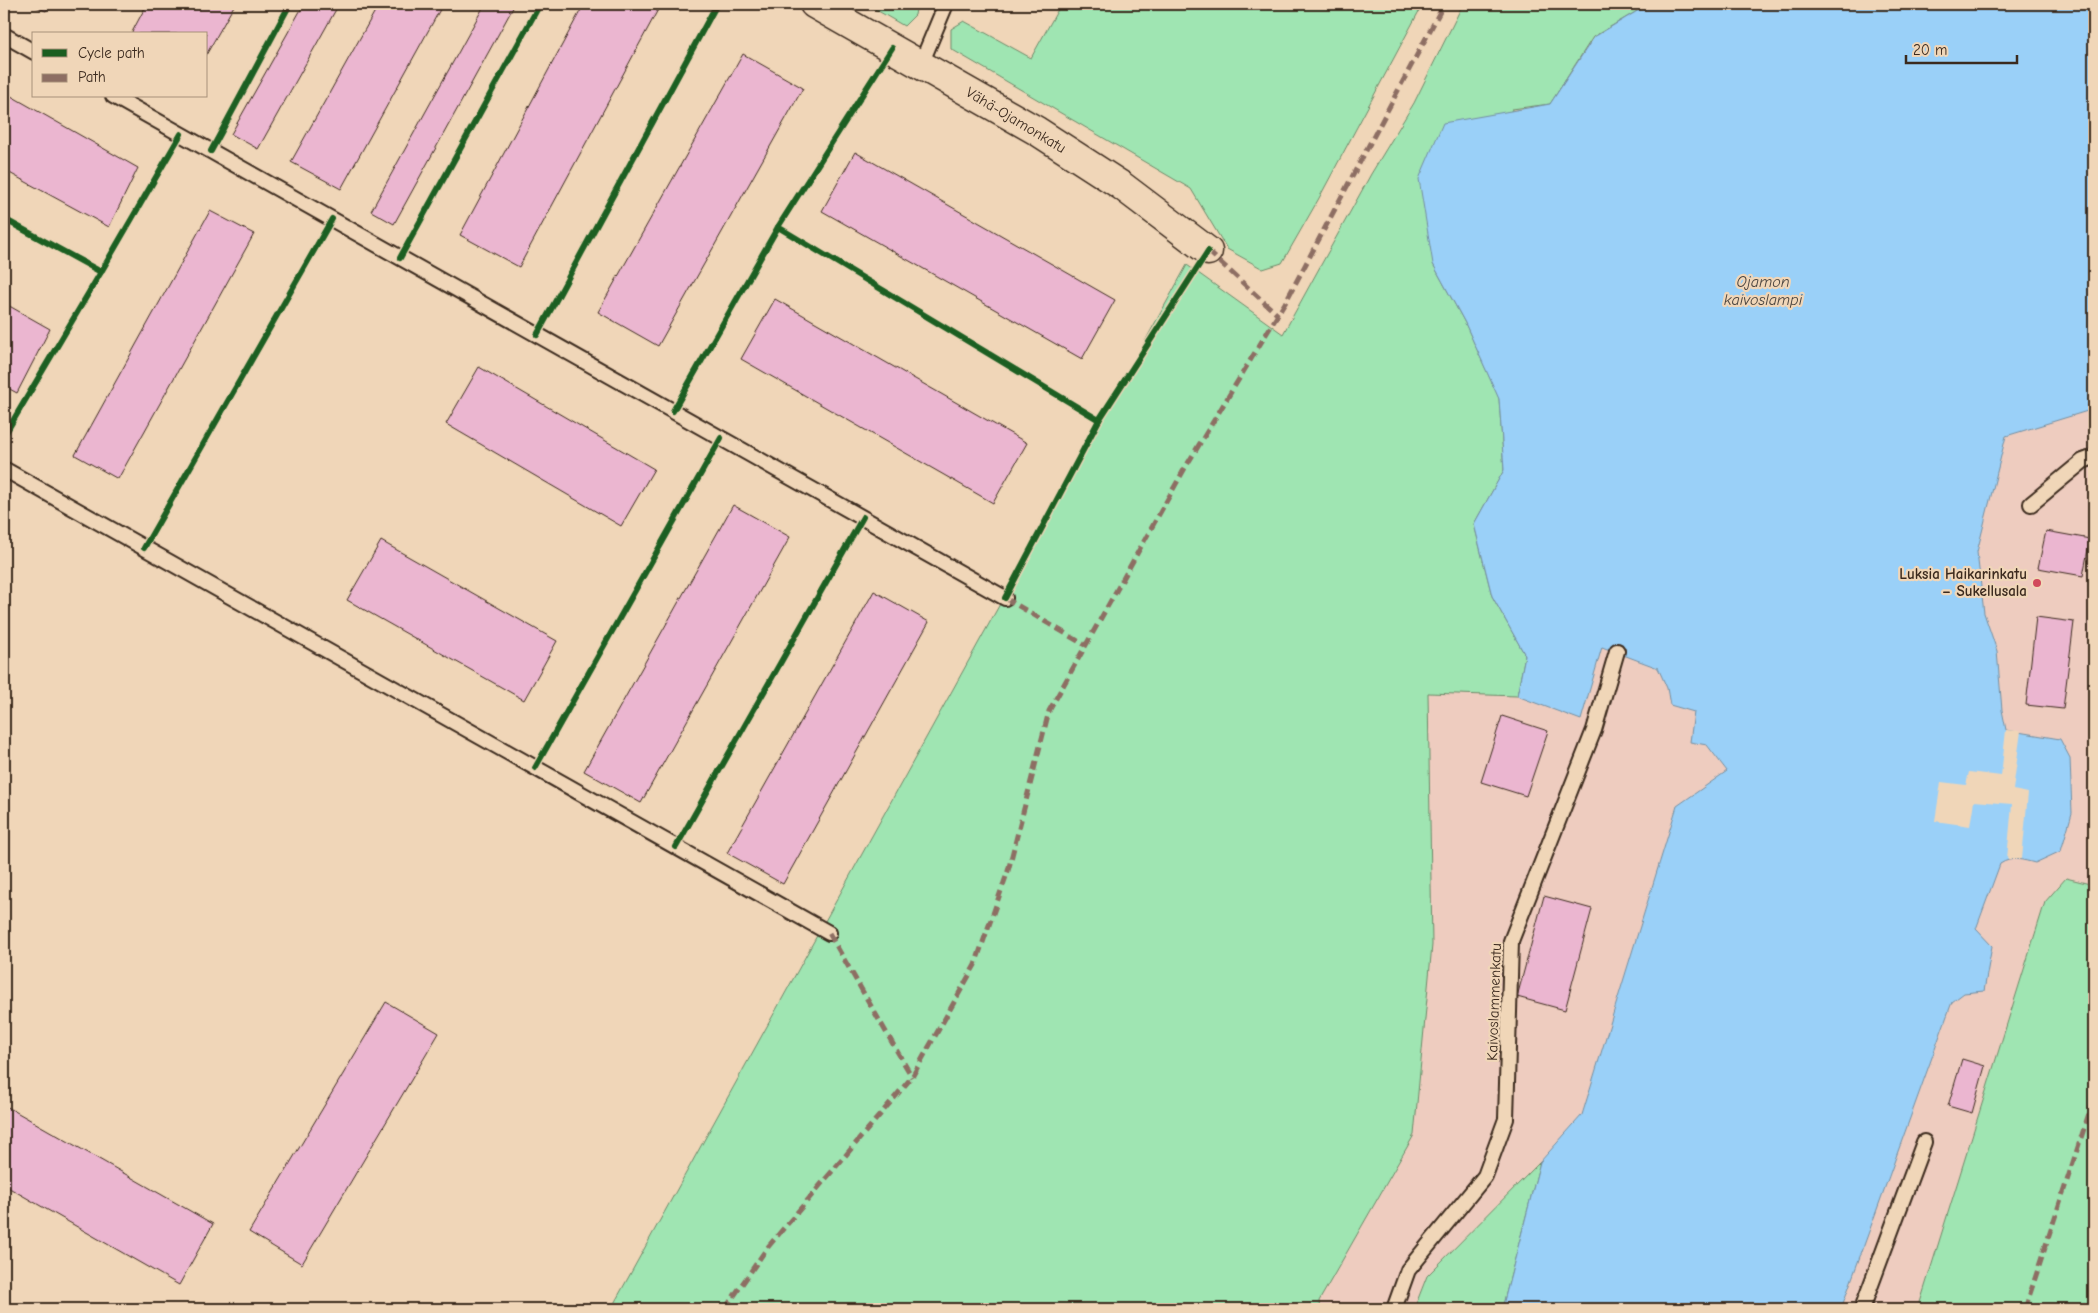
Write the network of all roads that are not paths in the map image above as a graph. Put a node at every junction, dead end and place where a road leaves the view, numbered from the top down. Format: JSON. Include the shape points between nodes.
{"nodes":[{"id":1,"x":814,"y":4,"type":"edge"},
{"id":2,"x":946,"y":4,"type":"edge"},
{"id":3,"x":4,"y":35,"type":"edge"},
{"id":4,"x":32,"y":51,"type":"edge"},
{"id":5,"x":921,"y":64,"type":"junction"},
{"id":6,"x":117,"y":98,"type":"edge"},
{"id":7,"x":1208,"y":251,"type":"dead end"},
{"id":8,"x":2094,"y":457,"type":"edge"},
{"id":9,"x":4,"y":469,"type":"edge"},
{"id":10,"x":2031,"y":504,"type":"dead end"},
{"id":11,"x":1005,"y":598,"type":"dead end"},
{"id":12,"x":1617,"y":651,"type":"dead end"},
{"id":13,"x":829,"y":933,"type":"dead end"},
{"id":14,"x":1924,"y":1142,"type":"dead end"},
{"id":15,"x":1394,"y":1309,"type":"edge"},
{"id":16,"x":1862,"y":1309,"type":"edge"}],
"edges":[{"from":1,"to":5,"type":"street","name":"Vähä-Ojamonkatu"},
{"from":2,"to":5,"type":"lane"},
{"from":3,"to":4,"type":"lane"},
{"from":5,"to":7,"type":"street","name":"Vähä-Ojamonkatu","via":[[1037,131],[1122,186]]},
{"from":6,"to":11,"type":"lane"},
{"from":8,"to":10,"type":"lane","via":[[2083,460]]},
{"from":9,"to":13,"type":"lane"},
{"from":12,"to":15,"type":"lane","name":"Kaivoslammenkatu","via":[[1594,730],[1511,941],[1506,1119],[1485,1176],[1408,1270]]},
{"from":14,"to":16,"type":"lane"}]}
